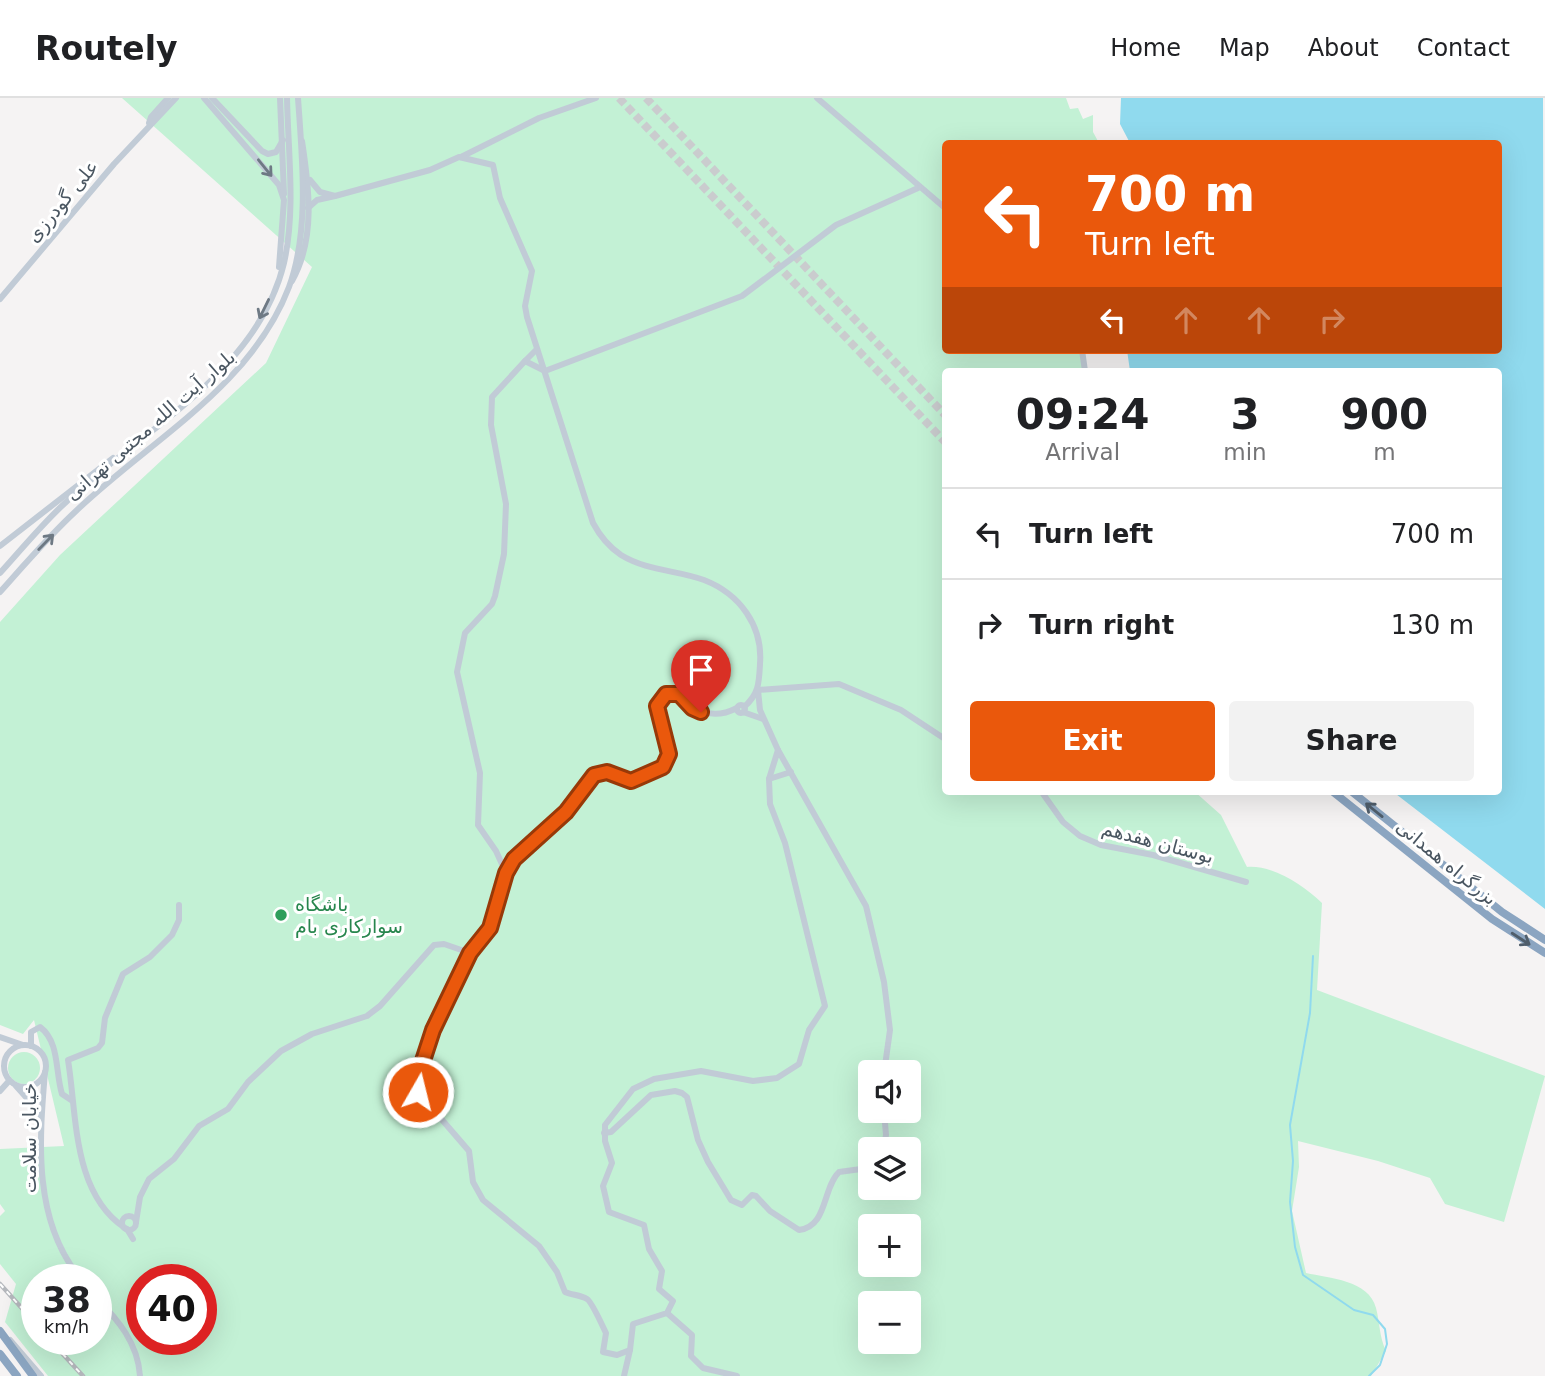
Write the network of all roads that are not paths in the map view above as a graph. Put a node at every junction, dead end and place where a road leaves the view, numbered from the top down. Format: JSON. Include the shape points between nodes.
{"nodes":[{"id":1,"x":168,"y":98,"type":"edge"},
{"id":2,"x":176,"y":98,"type":"edge"},
{"id":3,"x":204,"y":98,"type":"edge"},
{"id":4,"x":212,"y":98,"type":"edge"},
{"id":5,"x":280,"y":98,"type":"edge"},
{"id":6,"x":287,"y":98,"type":"edge"},
{"id":7,"x":298,"y":98,"type":"edge"},
{"id":8,"x":596,"y":98,"type":"edge"},
{"id":9,"x":817,"y":98,"type":"edge"},
{"id":10,"x":149,"y":125,"type":"junction"},
{"id":11,"x":301,"y":128,"type":"junction"},
{"id":12,"x":283,"y":140,"type":"junction"},
{"id":13,"x":459,"y":157,"type":"junction"},
{"id":14,"x":309,"y":178,"type":"junction"},
{"id":15,"x":918,"y":188,"type":"junction"},
{"id":16,"x":335,"y":196,"type":"junction"},
{"id":17,"x":284,"y":200,"type":"junction"},
{"id":18,"x":942,"y":206,"type":"edge"},
{"id":19,"x":308,"y":208,"type":"junction"},
{"id":20,"x":279,"y":277,"type":"junction"},
{"id":21,"x":289,"y":286,"type":"junction"},
{"id":22,"x":0,"y":299,"type":"edge"},
{"id":23,"x":537,"y":349,"type":"junction"},
{"id":24,"x":525,"y":361,"type":"junction"},
{"id":25,"x":545,"y":371,"type":"junction"},
{"id":26,"x":149,"y":432,"type":"junction"},
{"id":27,"x":157,"y":441,"type":"junction"},
{"id":28,"x":124,"y":453,"type":"junction"},
{"id":29,"x":0,"y":546,"type":"edge"},
{"id":30,"x":0,"y":573,"type":"edge"},
{"id":31,"x":0,"y":592,"type":"edge"},
{"id":32,"x":758,"y":690,"type":"junction"},
{"id":33,"x":741,"y":709,"type":"junction"},
{"id":34,"x":763,"y":719,"type":"junction"},
{"id":35,"x":942,"y":737,"type":"edge"},
{"id":36,"x":778,"y":750,"type":"junction"},
{"id":37,"x":791,"y":772,"type":"junction"},
{"id":38,"x":769,"y":779,"type":"junction"},
{"id":39,"x":1044,"y":795,"type":"edge"},
{"id":40,"x":1337,"y":795,"type":"edge"},
{"id":41,"x":1355,"y":795,"type":"edge"},
{"id":42,"x":506,"y":873,"type":"junction"},
{"id":43,"x":1246,"y":882,"type":"dead end"},
{"id":44,"x":179,"y":905,"type":"dead end"},
{"id":45,"x":1545,"y":940,"type":"edge"},
{"id":46,"x":470,"y":953,"type":"junction"},
{"id":47,"x":1545,"y":953,"type":"edge"},
{"id":48,"x":0,"y":1037,"type":"edge"},
{"id":49,"x":28,"y":1045,"type":"junction"},
{"id":50,"x":886,"y":1060,"type":"edge"},
{"id":51,"x":0,"y":1061,"type":"edge"},
{"id":52,"x":4,"y":1071,"type":"junction"},
{"id":53,"x":45,"y":1072,"type":"junction"},
{"id":54,"x":9,"y":1081,"type":"junction"},
{"id":55,"x":16,"y":1086,"type":"junction"},
{"id":56,"x":0,"y":1091,"type":"edge"},
{"id":57,"x":71,"y":1100,"type":"junction"},
{"id":58,"x":604,"y":1133,"type":"junction"},
{"id":59,"x":858,"y":1167,"type":"edge"},
{"id":60,"x":138,"y":1207,"type":"junction"},
{"id":61,"x":110,"y":1216,"type":"junction"},
{"id":62,"x":127,"y":1216,"type":"junction"},
{"id":63,"x":131,"y":1227,"type":"junction"},
{"id":64,"x":69,"y":1264,"type":"edge"},
{"id":65,"x":71,"y":1264,"type":"edge"},
{"id":66,"x":667,"y":1313,"type":"junction"},
{"id":67,"x":112,"y":1316,"type":"edge"},
{"id":68,"x":112,"y":1321,"type":"edge"},
{"id":69,"x":0,"y":1331,"type":"edge"},
{"id":70,"x":630,"y":1350,"type":"junction"},
{"id":71,"x":0,"y":1354,"type":"edge"},
{"id":72,"x":17,"y":1376,"type":"edge"},
{"id":73,"x":33,"y":1376,"type":"edge"},
{"id":74,"x":41,"y":1376,"type":"edge"},
{"id":75,"x":139,"y":1376,"type":"edge"},
{"id":76,"x":624,"y":1376,"type":"edge"},
{"id":77,"x":737,"y":1376,"type":"edge"}],
"edges":[{"from":1,"to":10,"type":"street"},
{"from":2,"to":10,"type":"street"},
{"from":3,"to":17,"type":"street","one_way":true,"via":[[268,170]]},
{"from":4,"to":12,"type":"street","via":[[262,152],[276,152]]},
{"from":5,"to":12,"type":"street"},
{"from":6,"to":20,"type":"street","name":"بلوار آیت الله مجتبی تهرانی","via":[[290,209]]},
{"from":7,"to":11,"type":"street","name":"بلوار آیت الله مجتبی تهرانی"},
{"from":8,"to":13,"type":"street","via":[[539,118]]},
{"from":9,"to":15,"type":"street"},
{"from":10,"to":22,"type":"street","name":"علی گودرزی"},
{"from":11,"to":14,"type":"street"},
{"from":11,"to":21,"type":"street","name":"بلوار آیت الله مجتبی تهرانی","via":[[300,222]]},
{"from":12,"to":17,"type":"street"},
{"from":13,"to":16,"type":"street","via":[[430,170]]},
{"from":13,"to":23,"type":"street","via":[[493,165],[500,198],[532,271],[525,306]]},
{"from":14,"to":16,"type":"street","via":[[320,192]]},
{"from":14,"to":19,"type":"street"},
{"from":15,"to":18,"type":"street"},
{"from":15,"to":25,"type":"street","via":[[822,234],[742,296]]},
{"from":16,"to":19,"type":"street","via":[[317,200]]},
{"from":17,"to":20,"type":"street"},
{"from":19,"to":21,"type":"street","via":[[306,243]]},
{"from":20,"to":26,"type":"street","name":"بلوار آیت الله مجتبی تهرانی","one_way":true,"via":[[262,314],[228,363]]},
{"from":21,"to":27,"type":"street","name":"بلوار آیت الله مجتبی تهرانی","via":[[249,359]]},
{"from":23,"to":24,"type":"street"},
{"from":23,"to":25,"type":"street"},
{"from":24,"to":25,"type":"street"},
{"from":24,"to":42,"type":"street","via":[[492,397],[491,425],[506,504],[504,554],[492,604],[465,634],[457,672],[480,773],[478,825]]},
{"from":25,"to":32,"type":"street","via":[[599,534],[632,561],[704,580],[741,605],[761,641]]},
{"from":26,"to":27,"type":"street","via":[[151,441]]},
{"from":26,"to":28,"type":"street","name":"بلوار آیت الله مجتبی تهرانی"},
{"from":31,"to":27,"type":"street","name":"بلوار آیت الله مجتبی تهرانی","one_way":true,"via":[[76,511]]},
{"from":28,"to":29,"type":"street","via":[[74,486]]},
{"from":28,"to":30,"type":"street","name":"بلوار آیت الله مجتبی تهرانی","via":[[65,503]]},
{"from":32,"to":33,"type":"street"},
{"from":32,"to":34,"type":"street"},
{"from":32,"to":35,"type":"street","via":[[839,684],[901,710]]},
{"from":33,"to":34,"type":"street"},
{"from":33,"to":42,"type":"street","via":[[701,712],[679,694],[666,694],[657,706],[669,754],[663,767],[631,781],[607,772],[594,775]]},
{"from":34,"to":36,"type":"street"},
{"from":36,"to":37,"type":"street"},
{"from":36,"to":38,"type":"street"},
{"from":37,"to":38,"type":"street"},
{"from":37,"to":50,"type":"street","via":[[866,906],[884,982],[890,1030]]},
{"from":38,"to":58,"type":"street","via":[[770,804],[786,843],[824,995],[825,1006],[809,1030],[799,1064],[764,1081],[701,1070],[641,1083],[610,1115]]},
{"from":39,"to":43,"type":"street","name":"بوستان هفدهم","via":[[1080,836]]},
{"from":40,"to":47,"type":"highway","name":"بزرگراه همدانی","one_way":true,"via":[[1492,919]]},
{"from":45,"to":41,"type":"highway","name":"بزرگراه همدانی","one_way":true,"via":[[1502,912]]},
{"from":42,"to":46,"type":"street","via":[[490,928]]},
{"from":44,"to":57,"type":"street","via":[[172,935],[150,957],[123,974],[105,1018],[102,1043],[68,1060]]},
{"from":46,"to":60,"type":"street","via":[[434,945],[367,1016],[312,1034],[282,1051],[248,1082],[228,1109],[199,1126],[174,1159],[152,1174]]},
{"from":46,"to":70,"type":"street","via":[[433,1030],[416,1082],[418,1092],[469,1151],[473,1182],[483,1200],[539,1246],[565,1292],[592,1304],[606,1333],[603,1352],[617,1355]]},
{"from":48,"to":49,"type":"street"},
{"from":49,"to":52,"type":"street","via":[[7,1055]]},
{"from":49,"to":53,"type":"street","via":[[45,1059]]},
{"from":49,"to":57,"type":"street","via":[[31,1032],[40,1027],[47,1034],[62,1094]]},
{"from":51,"to":52,"type":"street","name":"خیابان سلامت"},
{"from":52,"to":54,"type":"street"},
{"from":53,"to":55,"type":"street","via":[[33,1085]]},
{"from":53,"to":65,"type":"street","name":"خیابان سلامت","via":[[45,1203],[53,1233]]},
{"from":54,"to":55,"type":"street"},
{"from":54,"to":56,"type":"street"},
{"from":55,"to":64,"type":"street","name":"خیابان سلامت","via":[[38,1118],[44,1217]]},
{"from":57,"to":61,"type":"street","via":[[86,1169]]},
{"from":58,"to":59,"type":"street","via":[[611,1132],[651,1095],[681,1093],[690,1106],[698,1140],[731,1200],[742,1205],[756,1196],[799,1230],[816,1221],[839,1172]]},
{"from":58,"to":66,"type":"street","via":[[612,1163],[603,1186],[609,1212],[644,1225],[649,1249],[662,1271],[659,1289],[673,1301]]},
{"from":60,"to":62,"type":"street"},
{"from":60,"to":63,"type":"street"},
{"from":61,"to":62,"type":"street"},
{"from":61,"to":63,"type":"street"},
{"from":62,"to":63,"type":"street"},
{"from":62,"to":63,"type":"street","via":[[122,1222]]},
{"from":66,"to":70,"type":"street","via":[[634,1324]]},
{"from":66,"to":77,"type":"street","via":[[692,1335],[691,1356],[703,1368]]},
{"from":67,"to":75,"type":"street","via":[[126,1332],[139,1361]]},
{"from":68,"to":75,"type":"street","via":[[127,1337]]},
{"from":69,"to":73,"type":"highway"},
{"from":69,"to":74,"type":"street"},
{"from":70,"to":76,"type":"street"},
{"from":71,"to":72,"type":"highway"}]}
